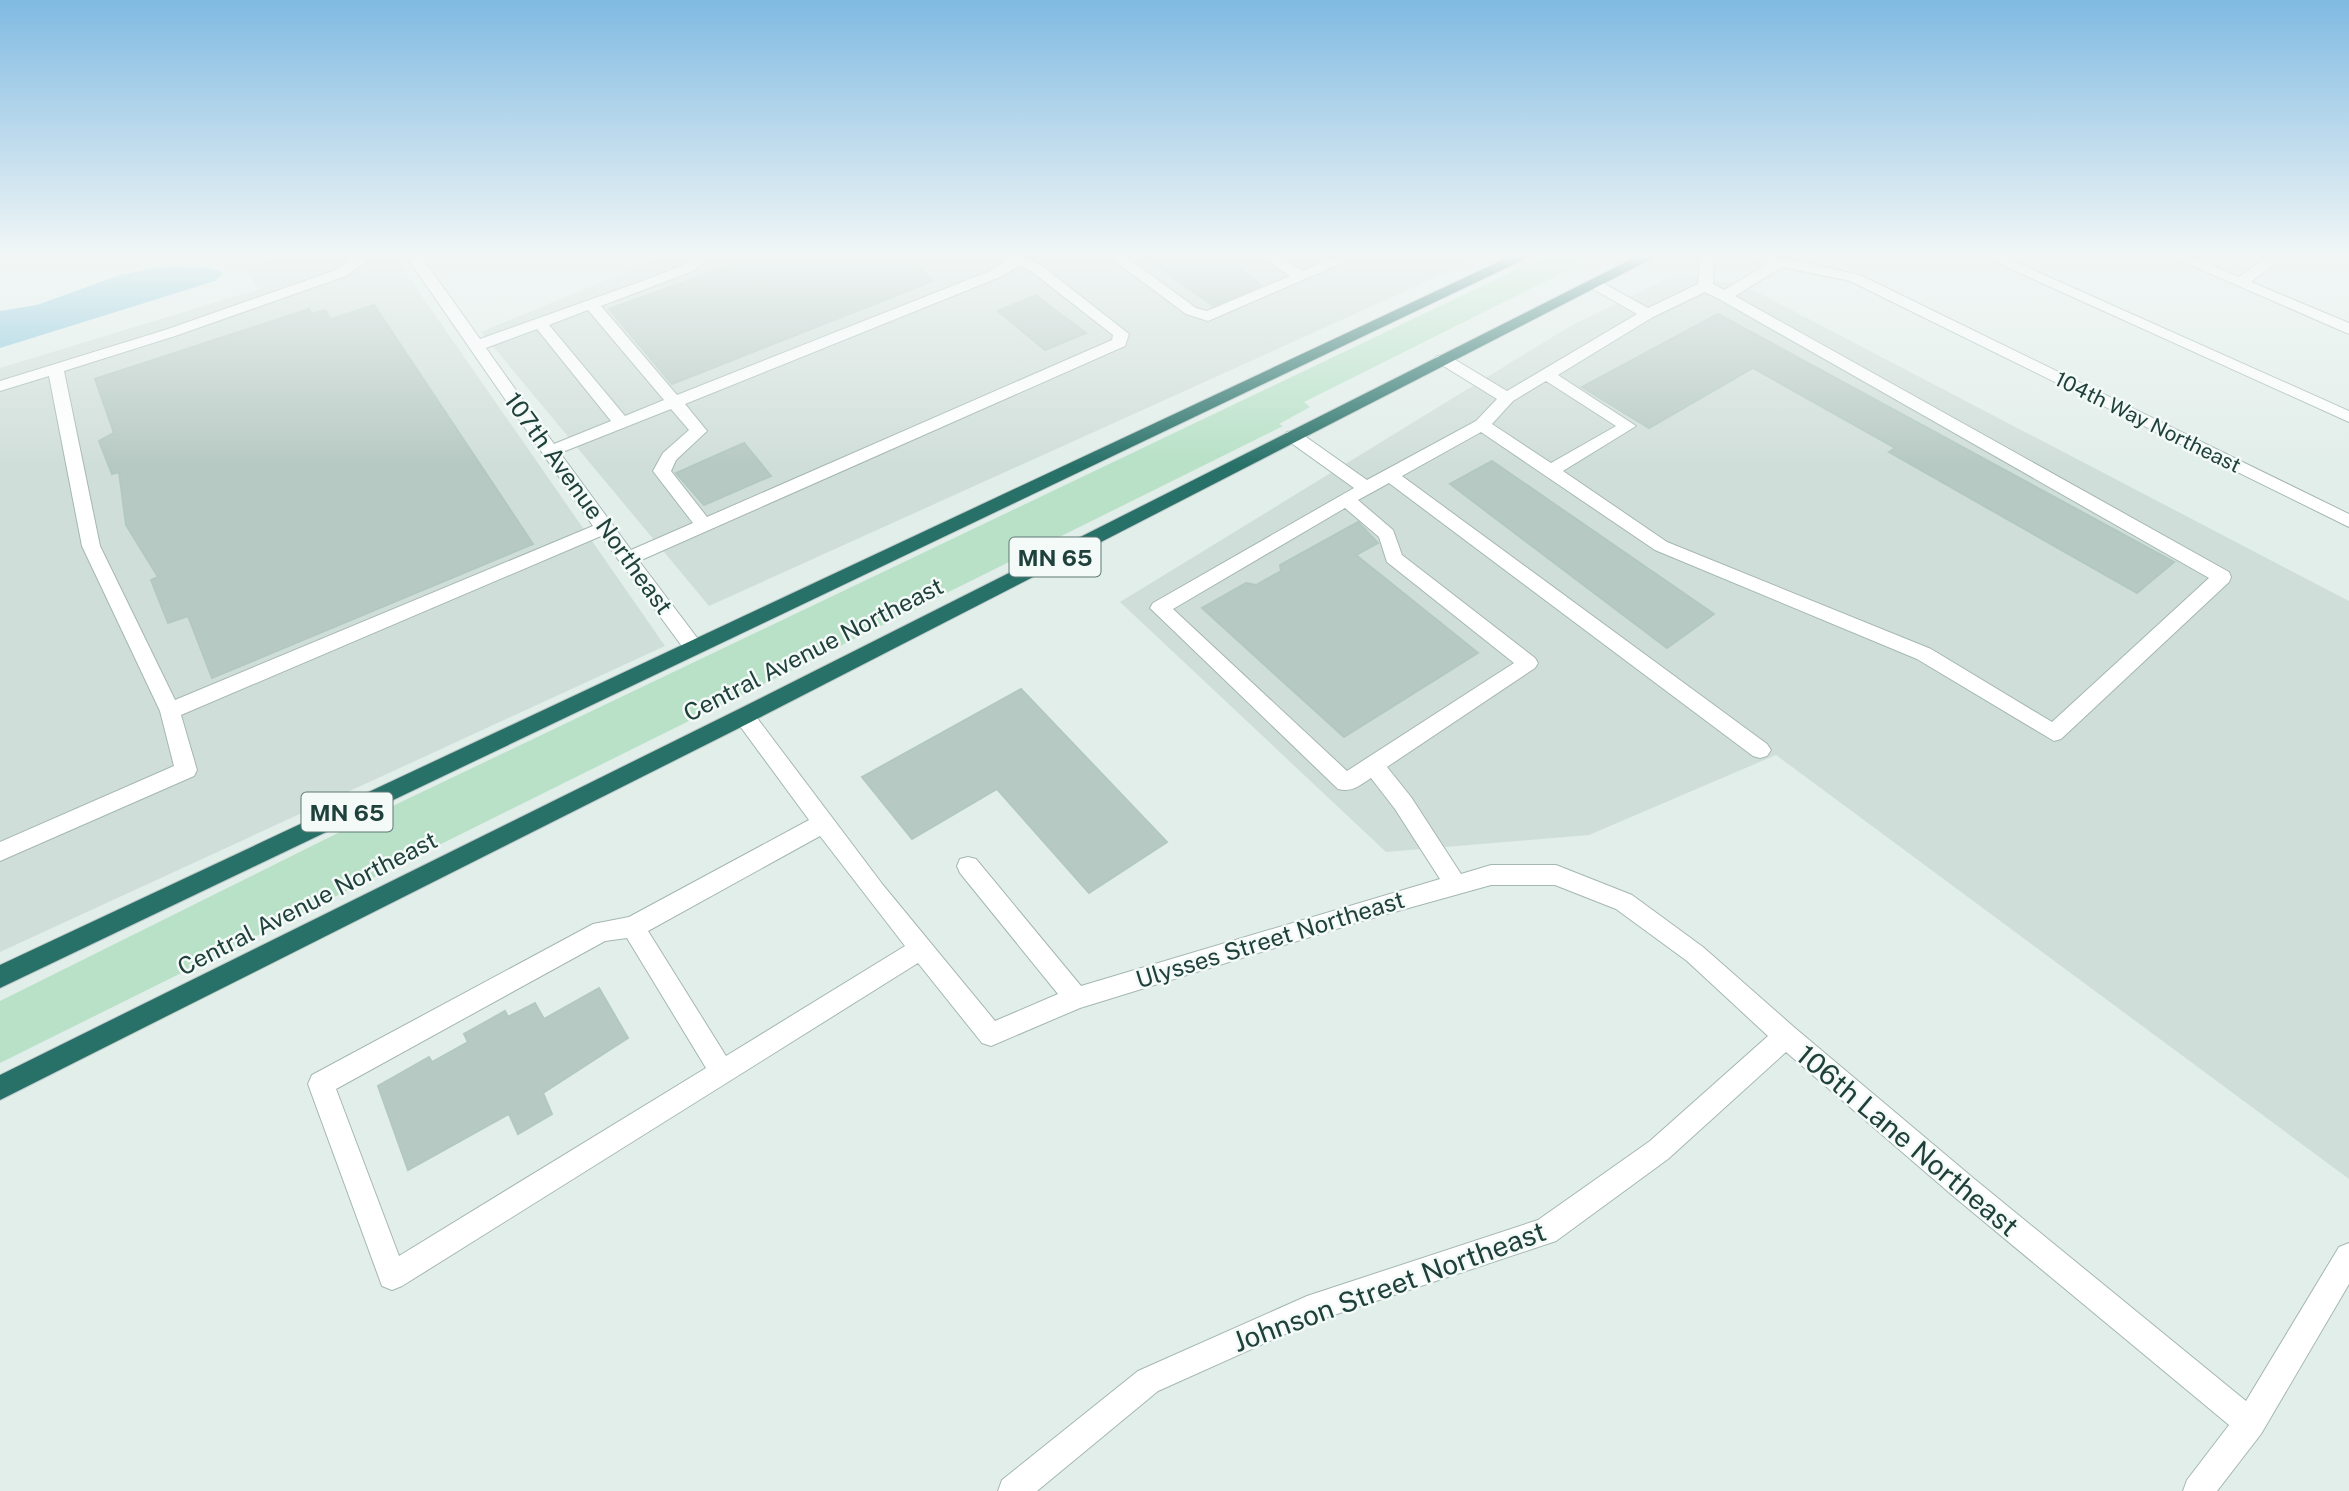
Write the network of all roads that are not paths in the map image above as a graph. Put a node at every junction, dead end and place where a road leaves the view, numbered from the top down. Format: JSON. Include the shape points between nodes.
{"nodes":[{"id":1,"x":191,"y":326,"type":"edge"},
{"id":2,"x":461,"y":326,"type":"edge"},
{"id":3,"x":533,"y":326,"type":"edge"},
{"id":4,"x":542,"y":326,"type":"edge"},
{"id":5,"x":609,"y":326,"type":"edge"},
{"id":6,"x":866,"y":326,"type":"edge"},
{"id":7,"x":1110,"y":326,"type":"edge"},
{"id":8,"x":1377,"y":326,"type":"edge"},
{"id":9,"x":1512,"y":326,"type":"edge"},
{"id":10,"x":1629,"y":326,"type":"edge"},
{"id":11,"x":1776,"y":326,"type":"edge"},
{"id":12,"x":1952,"y":326,"type":"edge"},
{"id":13,"x":2144,"y":326,"type":"edge"},
{"id":14,"x":476,"y":346,"type":"junction"},
{"id":15,"x":1443,"y":359,"type":"junction"},
{"id":16,"x":56,"y":369,"type":"junction"},
{"id":17,"x":1547,"y":374,"type":"junction"},
{"id":18,"x":0,"y":386,"type":"edge"},
{"id":19,"x":1507,"y":398,"type":"junction"},
{"id":20,"x":675,"y":402,"type":"junction"},
{"id":21,"x":2349,"y":418,"type":"edge"},
{"id":22,"x":622,"y":423,"type":"junction"},
{"id":23,"x":1482,"y":425,"type":"junction"},
{"id":24,"x":1293,"y":436,"type":"junction"},
{"id":25,"x":551,"y":451,"type":"junction"},
{"id":26,"x":1549,"y":472,"type":"junction"},
{"id":27,"x":1390,"y":475,"type":"junction"},
{"id":28,"x":1366,"y":488,"type":"junction"},
{"id":29,"x":1346,"y":500,"type":"junction"},
{"id":30,"x":2349,"y":521,"type":"edge"},
{"id":31,"x":704,"y":526,"type":"junction"},
{"id":32,"x":604,"y":528,"type":"junction"},
{"id":33,"x":628,"y":559,"type":"junction"},
{"id":34,"x":694,"y":648,"type":"junction"},
{"id":35,"x":170,"y":710,"type":"junction"},
{"id":36,"x":744,"y":716,"type":"junction"},
{"id":37,"x":1760,"y":750,"type":"dead end"},
{"id":38,"x":1373,"y":765,"type":"junction"},
{"id":39,"x":824,"y":823,"type":"junction"},
{"id":40,"x":0,"y":852,"type":"edge"},
{"id":41,"x":968,"y":866,"type":"dead end"},
{"id":42,"x":1556,"y":875,"type":"joint"},
{"id":43,"x":1456,"y":885,"type":"junction"},
{"id":44,"x":633,"y":927,"type":"junction"},
{"id":45,"x":921,"y":949,"type":"junction"},
{"id":46,"x":0,"y":977,"type":"edge"},
{"id":47,"x":1076,"y":998,"type":"junction"},
{"id":48,"x":1786,"y":1036,"type":"junction"},
{"id":49,"x":722,"y":1072,"type":"junction"},
{"id":50,"x":0,"y":1088,"type":"edge"},
{"id":51,"x":2349,"y":1257,"type":"edge"},
{"id":52,"x":2250,"y":1423,"type":"junction"},
{"id":53,"x":1013,"y":1491,"type":"edge"},
{"id":54,"x":2198,"y":1491,"type":"edge"}],
"edges":[{"from":1,"to":16,"type":"street"},
{"from":2,"to":14,"type":"street","name":"107th Avenue Northeast"},
{"from":3,"to":14,"type":"street"},
{"from":4,"to":22,"type":"street"},
{"from":5,"to":20,"type":"street"},
{"from":6,"to":20,"type":"street"},
{"from":7,"to":31,"type":"street","via":[[1121,334],[1119,343]]},
{"from":8,"to":34,"type":"highway","name":"Central Avenue Northeast","number":"MN 65"},
{"from":9,"to":15,"type":"highway","name":"Central Avenue Northeast","number":"MN 65"},
{"from":10,"to":17,"type":"street"},
{"from":11,"to":26,"type":"street","via":[[2222,577],[2054,733],[1924,654],[1661,546]]},
{"from":12,"to":30,"type":"street","name":"104th Way Northeast"},
{"from":13,"to":21,"type":"street"},
{"from":14,"to":25,"type":"street","name":"107th Avenue Northeast"},
{"from":15,"to":19,"type":"street"},
{"from":15,"to":24,"type":"highway","name":"Central Avenue Northeast","number":"MN 65"},
{"from":16,"to":18,"type":"street"},
{"from":16,"to":35,"type":"street","via":[[91,546]]},
{"from":17,"to":19,"type":"street"},
{"from":17,"to":26,"type":"street","via":[[1628,426]]},
{"from":19,"to":23,"type":"street"},
{"from":20,"to":22,"type":"street"},
{"from":20,"to":31,"type":"street","via":[[699,431],[669,457],[662,471]]},
{"from":22,"to":25,"type":"street"},
{"from":23,"to":26,"type":"street"},
{"from":23,"to":27,"type":"street"},
{"from":24,"to":28,"type":"street"},
{"from":24,"to":36,"type":"highway","name":"Central Avenue Northeast","number":"MN 65"},
{"from":25,"to":32,"type":"street","name":"107th Avenue Northeast"},
{"from":27,"to":28,"type":"street"},
{"from":27,"to":37,"type":"street"},
{"from":28,"to":29,"type":"street"},
{"from":29,"to":38,"type":"street","via":[[1387,534],[1394,558],[1528,663]]},
{"from":29,"to":38,"type":"street","via":[[1160,608],[1346,783]]},
{"from":31,"to":33,"type":"street"},
{"from":32,"to":33,"type":"street","name":"107th Avenue Northeast"},
{"from":32,"to":35,"type":"street"},
{"from":33,"to":34,"type":"street","name":"107th Avenue Northeast"},
{"from":34,"to":46,"type":"highway","name":"Central Avenue Northeast","number":"MN 65"},
{"from":35,"to":40,"type":"street","via":[[186,770]]},
{"from":36,"to":39,"type":"street"},
{"from":36,"to":50,"type":"highway","name":"Central Avenue Northeast","number":"MN 65"},
{"from":38,"to":43,"type":"street"},
{"from":39,"to":44,"type":"street"},
{"from":39,"to":45,"type":"street"},
{"from":41,"to":47,"type":"street"},
{"from":42,"to":43,"type":"street","name":"Ulysses Street Northeast","via":[[1491,875]]},
{"from":42,"to":48,"type":"street","name":"106th Lane Northeast","via":[[1624,902],[1695,954]]},
{"from":43,"to":47,"type":"street","name":"Ulysses Street Northeast"},
{"from":44,"to":49,"type":"street"},
{"from":44,"to":49,"type":"street","via":[[601,931],[320,1084],[392,1276]]},
{"from":45,"to":47,"type":"street","name":"Ulysses Street Northeast","via":[[991,1035]]},
{"from":45,"to":49,"type":"street"},
{"from":48,"to":52,"type":"street","name":"106th Lane Northeast"},
{"from":48,"to":53,"type":"street","name":"Johnson Street Northeast","via":[[1659,1150],[1546,1231],[1307,1310],[1148,1381]]},
{"from":51,"to":52,"type":"street"},
{"from":52,"to":54,"type":"street"}]}
